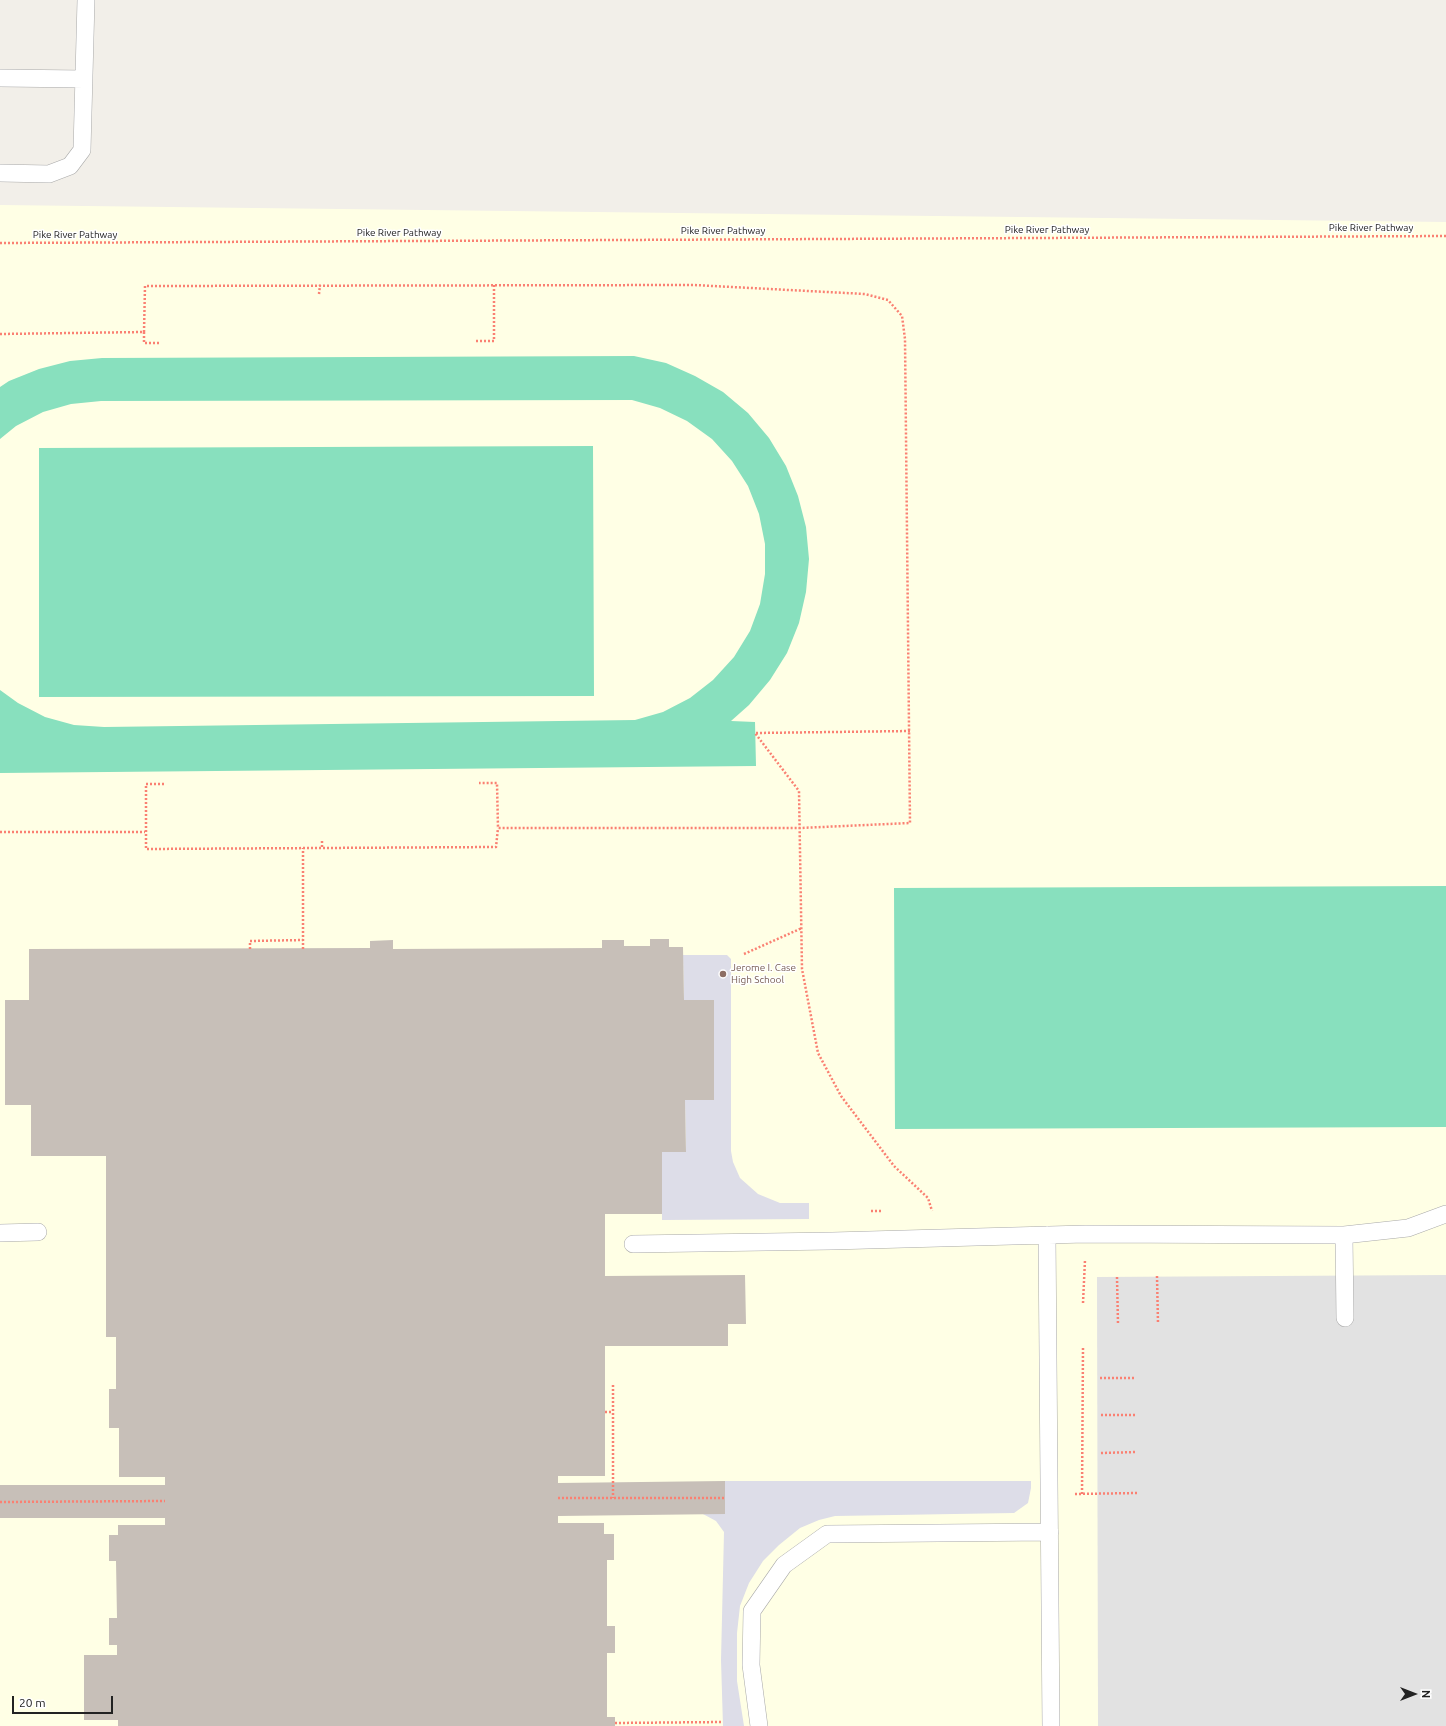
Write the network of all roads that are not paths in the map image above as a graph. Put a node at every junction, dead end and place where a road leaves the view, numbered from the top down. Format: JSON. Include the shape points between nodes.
{"nodes":[{"id":1,"x":86,"y":0,"type":"edge"},
{"id":2,"x":0,"y":78,"type":"edge"},
{"id":3,"x":84,"y":79,"type":"junction"},
{"id":4,"x":0,"y":173,"type":"edge"},
{"id":5,"x":1446,"y":1214,"type":"edge"},
{"id":6,"x":38,"y":1232,"type":"dead end"},
{"id":7,"x":0,"y":1233,"type":"edge"},
{"id":8,"x":1344,"y":1234,"type":"junction"},
{"id":9,"x":1047,"y":1235,"type":"junction"},
{"id":10,"x":633,"y":1244,"type":"dead end"},
{"id":11,"x":1345,"y":1318,"type":"dead end"},
{"id":12,"x":1050,"y":1532,"type":"junction"},
{"id":13,"x":759,"y":1726,"type":"edge"},
{"id":14,"x":1051,"y":1726,"type":"edge"}],
"edges":[{"from":1,"to":3,"type":"lane"},
{"from":2,"to":3,"type":"lane"},
{"from":3,"to":4,"type":"lane","via":[[82,150],[70,166],[49,174]]},
{"from":5,"to":8,"type":"lane","via":[[1408,1228]]},
{"from":6,"to":7,"type":"lane"},
{"from":8,"to":9,"type":"lane"},
{"from":8,"to":11,"type":"lane"},
{"from":9,"to":10,"type":"lane"},
{"from":9,"to":12,"type":"lane"},
{"from":12,"to":13,"type":"lane","via":[[827,1534],[784,1565],[752,1611],[751,1665]]},
{"from":12,"to":14,"type":"lane"}]}
